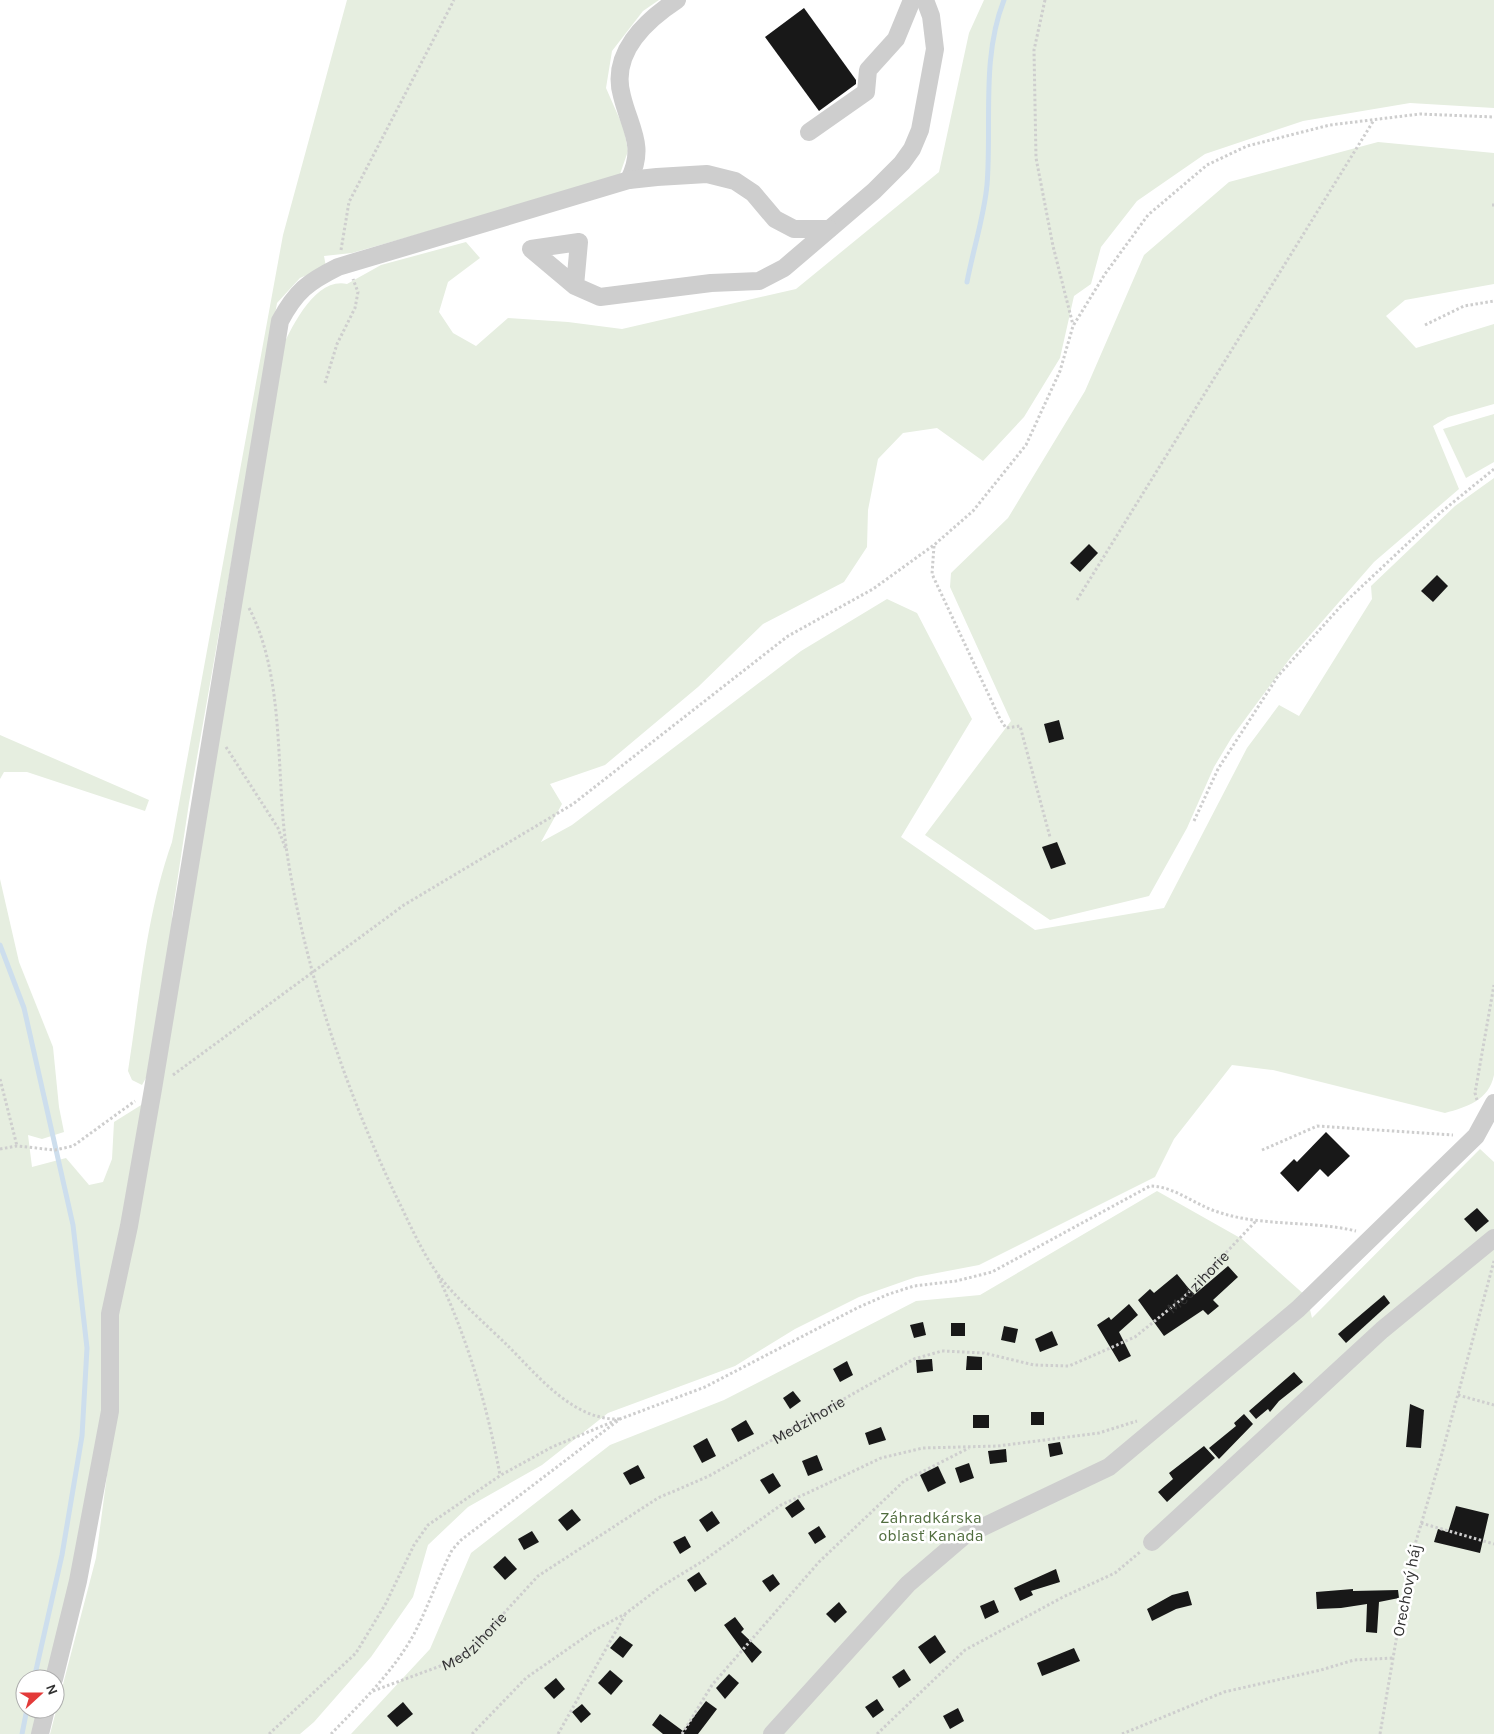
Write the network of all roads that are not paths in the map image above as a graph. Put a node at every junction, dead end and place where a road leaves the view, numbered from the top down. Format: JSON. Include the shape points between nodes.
{"nodes":[{"id":1,"x":677,"y":0,"type":"edge"},
{"id":2,"x":912,"y":0,"type":"edge"},
{"id":3,"x":925,"y":0,"type":"edge"},
{"id":4,"x":809,"y":132,"type":"dead end"},
{"id":5,"x":629,"y":180,"type":"junction"},
{"id":6,"x":829,"y":229,"type":"junction"},
{"id":7,"x":575,"y":286,"type":"dead end"},
{"id":8,"x":1494,"y":1103,"type":"edge"},
{"id":9,"x":1485,"y":1132,"type":"edge"},
{"id":10,"x":1494,"y":1238,"type":"edge"},
{"id":11,"x":1152,"y":1542,"type":"road end"},
{"id":12,"x":56,"y":1669,"type":"edge"},
{"id":13,"x":44,"y":1719,"type":"edge"},
{"id":14,"x":40,"y":1734,"type":"edge"},
{"id":15,"x":772,"y":1734,"type":"edge"}],
"edges":[{"from":1,"to":5,"type":"street","via":[[653,16],[634,39],[619,67],[621,94],[638,150],[636,166]]},
{"from":2,"to":4,"type":"street","via":[[896,39],[868,70],[866,92]]},
{"from":3,"to":6,"type":"street","via":[[932,16],[936,48],[920,130],[902,163]]},
{"from":5,"to":6,"type":"street","via":[[707,174],[735,181],[753,193],[776,219],[794,229]]},
{"from":5,"to":12,"type":"street","via":[[343,266],[304,286],[290,301],[280,321],[153,1089],[110,1314],[110,1411],[78,1581]]},
{"from":6,"to":7,"type":"street","via":[[784,268],[759,281],[711,283],[600,297]]},
{"from":8,"to":9,"type":"street"},
{"from":9,"to":15,"type":"street","via":[[1298,1309],[1110,1467],[964,1536],[908,1584]]},
{"from":10,"to":11,"type":"street","via":[[1382,1330]]},
{"from":13,"to":14,"type":"street"}]}
